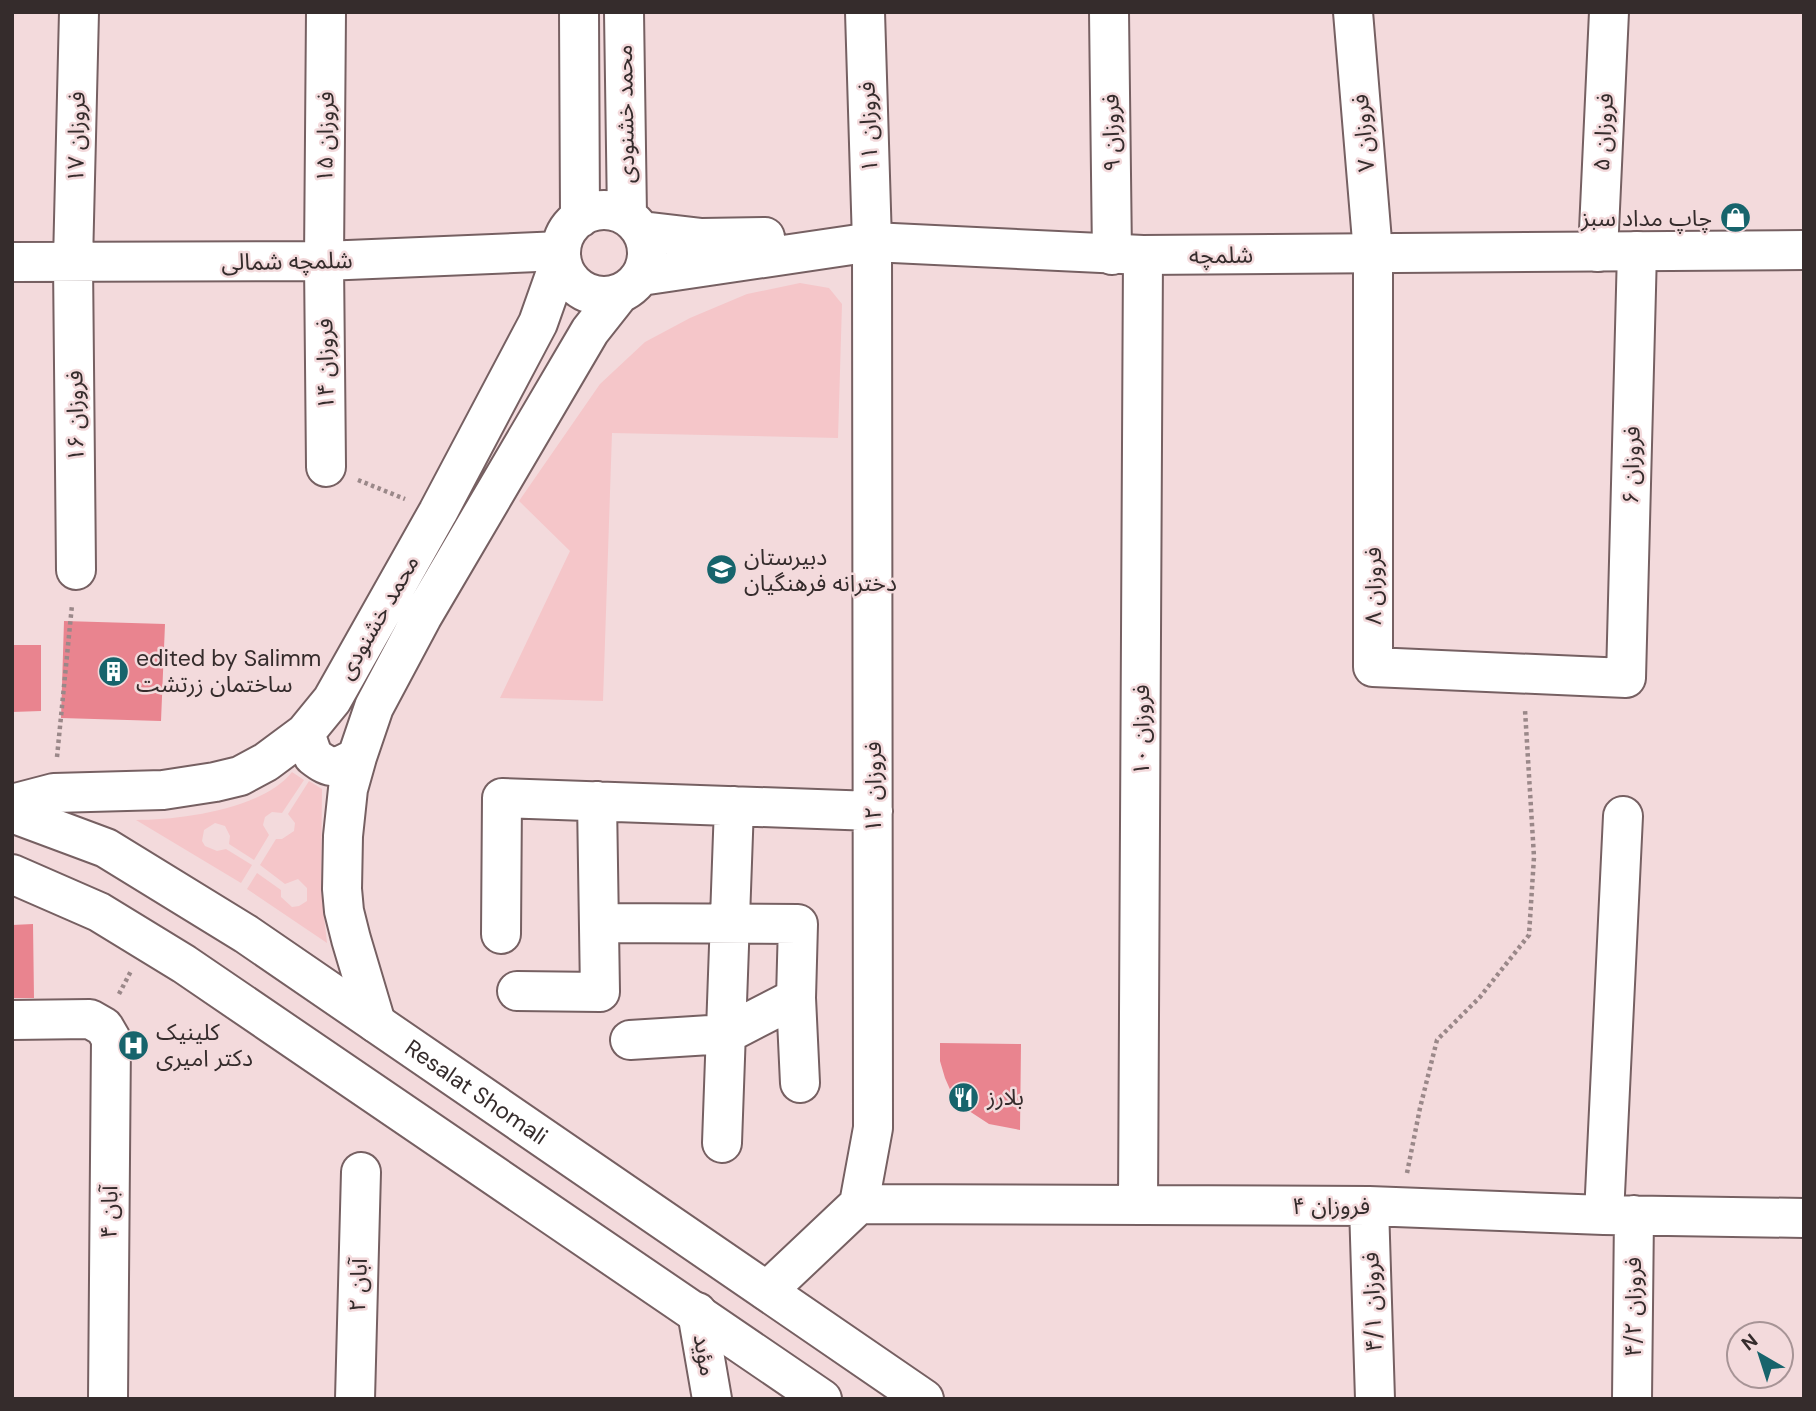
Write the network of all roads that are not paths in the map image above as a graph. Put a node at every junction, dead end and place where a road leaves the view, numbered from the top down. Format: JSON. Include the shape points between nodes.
{"nodes":[{"id":1,"x":79,"y":12,"type":"edge"},
{"id":2,"x":326,"y":12,"type":"edge"},
{"id":3,"x":579,"y":12,"type":"edge"},
{"id":4,"x":624,"y":12,"type":"edge"},
{"id":5,"x":865,"y":12,"type":"edge"},
{"id":6,"x":1109,"y":12,"type":"edge"},
{"id":7,"x":1353,"y":12,"type":"edge"},
{"id":8,"x":1609,"y":12,"type":"edge"},
{"id":9,"x":580,"y":218,"type":"junction"},
{"id":10,"x":634,"y":224,"type":"junction"},
{"id":11,"x":872,"y":242,"type":"junction"},
{"id":12,"x":1804,"y":250,"type":"edge"},
{"id":13,"x":1637,"y":251,"type":"junction"},
{"id":14,"x":1598,"y":252,"type":"junction"},
{"id":15,"x":1373,"y":253,"type":"junction"},
{"id":16,"x":561,"y":254,"type":"junction"},
{"id":17,"x":1128,"y":255,"type":"junction"},
{"id":18,"x":324,"y":261,"type":"junction"},
{"id":19,"x":12,"y":262,"type":"edge"},
{"id":20,"x":73,"y":262,"type":"junction"},
{"id":21,"x":631,"y":284,"type":"junction"},
{"id":22,"x":326,"y":467,"type":"road end"},
{"id":23,"x":76,"y":570,"type":"road end"},
{"id":24,"x":1626,"y":678,"type":"joint"},
{"id":25,"x":305,"y":733,"type":"junction"},
{"id":26,"x":357,"y":757,"type":"junction"},
{"id":27,"x":597,"y":801,"type":"junction"},
{"id":28,"x":12,"y":804,"type":"edge"},
{"id":29,"x":734,"y":806,"type":"junction"},
{"id":30,"x":873,"y":811,"type":"junction"},
{"id":31,"x":12,"y":813,"type":"edge"},
{"id":32,"x":1623,"y":816,"type":"dead end"},
{"id":33,"x":12,"y":874,"type":"edge"},
{"id":34,"x":730,"y":922,"type":"junction"},
{"id":35,"x":600,"y":923,"type":"junction"},
{"id":36,"x":501,"y":934,"type":"dead end"},
{"id":37,"x":517,"y":990,"type":"dead end"},
{"id":38,"x":796,"y":998,"type":"junction"},
{"id":39,"x":12,"y":1020,"type":"edge"},
{"id":40,"x":376,"y":1023,"type":"junction"},
{"id":41,"x":726,"y":1034,"type":"junction"},
{"id":42,"x":630,"y":1040,"type":"dead end"},
{"id":43,"x":800,"y":1083,"type":"dead end"},
{"id":44,"x":722,"y":1143,"type":"dead end"},
{"id":45,"x":361,"y":1172,"type":"dead end"},
{"id":46,"x":859,"y":1204,"type":"junction"},
{"id":47,"x":1138,"y":1205,"type":"junction"},
{"id":48,"x":1384,"y":1207,"type":"junction"},
{"id":49,"x":1619,"y":1215,"type":"junction"},
{"id":50,"x":1804,"y":1218,"type":"edge"},
{"id":51,"x":767,"y":1291,"type":"junction"},
{"id":52,"x":697,"y":1312,"type":"junction"},
{"id":53,"x":108,"y":1399,"type":"edge"},
{"id":54,"x":355,"y":1399,"type":"edge"},
{"id":55,"x":712,"y":1399,"type":"edge"},
{"id":56,"x":822,"y":1399,"type":"edge"},
{"id":57,"x":925,"y":1399,"type":"edge"},
{"id":58,"x":1375,"y":1399,"type":"edge"},
{"id":59,"x":1632,"y":1399,"type":"edge"}],
"edges":[{"from":1,"to":20,"type":"street","name":"فروزان ۱۷"},
{"from":2,"to":18,"type":"street","name":"فروزان ۱۵"},
{"from":3,"to":9,"type":"street","name":"محمد خشنودی"},
{"from":4,"to":10,"type":"street","name":"محمد خشنودی"},
{"from":5,"to":11,"type":"street","name":"فروزان ۱۱"},
{"from":6,"to":17,"type":"street","name":"فروزان ۹"},
{"from":7,"to":15,"type":"street","name":"فروزان ۷"},
{"from":8,"to":14,"type":"street","name":"فروزان ۵"},
{"from":9,"to":10,"type":"street","via":[[600,210],[614,211]]},
{"from":9,"to":16,"type":"street","via":[[565,234]]},
{"from":10,"to":11,"type":"street","via":[[702,238]]},
{"from":10,"to":21,"type":"street","via":[[648,262]]},
{"from":11,"to":17,"type":"street","name":"شلمچه"},
{"from":11,"to":21,"type":"street","name":"شلمچه"},
{"from":11,"to":30,"type":"street","name":"فروزان ۱۲"},
{"from":12,"to":13,"type":"street","name":"شلمچه"},
{"from":13,"to":14,"type":"street","name":"شلمچه"},
{"from":13,"to":24,"type":"street","name":"فروزان ۶"},
{"from":14,"to":15,"type":"street","name":"شلمچه"},
{"from":15,"to":17,"type":"street","name":"شلمچه"},
{"from":15,"to":24,"type":"street","name":"فروزان ۸","via":[[1373,667]]},
{"from":16,"to":18,"type":"street","name":"شلمچه شمالی"},
{"from":16,"to":21,"type":"street","via":[[567,275],[586,292],[603,296]]},
{"from":16,"to":25,"type":"street","name":"محمد خشنودی","via":[[538,323],[438,512],[332,699]]},
{"from":17,"to":47,"type":"street","name":"فروزان ۱۰"},
{"from":18,"to":20,"type":"street","name":"شلمچه شمالی"},
{"from":18,"to":22,"type":"street","name":"فروزان ۱۴"},
{"from":19,"to":20,"type":"street","name":"شلمچه شمالی"},
{"from":20,"to":23,"type":"street","name":"فروزان ۱۶"},
{"from":21,"to":26,"type":"street","name":"محمد خشنودی","via":[[590,331],[422,617],[374,707]]},
{"from":25,"to":26,"type":"street","via":[[313,756],[330,767]]},
{"from":25,"to":28,"type":"street","name":"محمد خشنودی","via":[[240,776],[163,790],[54,793]]},
{"from":26,"to":40,"type":"street","name":"محمد خشنودی","via":[[348,789],[342,889],[351,939]]},
{"from":27,"to":29,"type":"street"},
{"from":27,"to":35,"type":"street"},
{"from":27,"to":36,"type":"street","via":[[502,798]]},
{"from":29,"to":30,"type":"street"},
{"from":29,"to":34,"type":"street"},
{"from":30,"to":46,"type":"street","name":"فروزان ۱۲","via":[[873,1128]]},
{"from":31,"to":40,"type":"street","name":"Resalat Shomali","via":[[106,848],[246,934]]},
{"from":32,"to":49,"type":"street","name":"فروزان ۴/۲"},
{"from":33,"to":52,"type":"street","via":[[99,912],[206,978]]},
{"from":34,"to":35,"type":"street"},
{"from":34,"to":38,"type":"street","via":[[798,924]]},
{"from":34,"to":41,"type":"street"},
{"from":35,"to":37,"type":"street","via":[[600,992]]},
{"from":38,"to":41,"type":"street"},
{"from":38,"to":43,"type":"street"},
{"from":39,"to":53,"type":"street","name":"آبان ۴","via":[[90,1019],[104,1027],[111,1039]]},
{"from":40,"to":51,"type":"street","name":"Resalat Shomali"},
{"from":41,"to":42,"type":"street"},
{"from":41,"to":44,"type":"street"},
{"from":45,"to":54,"type":"street","name":"آبان ۲"},
{"from":46,"to":47,"type":"street","name":"فروزان ۴"},
{"from":46,"to":51,"type":"street"},
{"from":47,"to":48,"type":"street","name":"فروزان ۴"},
{"from":48,"to":49,"type":"street","name":"فروزان ۴"},
{"from":48,"to":58,"type":"street","name":"فروزان ۴/۱"},
{"from":49,"to":50,"type":"street","name":"فروزان ۴"},
{"from":49,"to":59,"type":"street","name":"فروزان ۴/۲"},
{"from":51,"to":57,"type":"street","name":"Resalat Shomali"},
{"from":52,"to":55,"type":"street","name":"مؤید"},
{"from":52,"to":56,"type":"street"}]}
